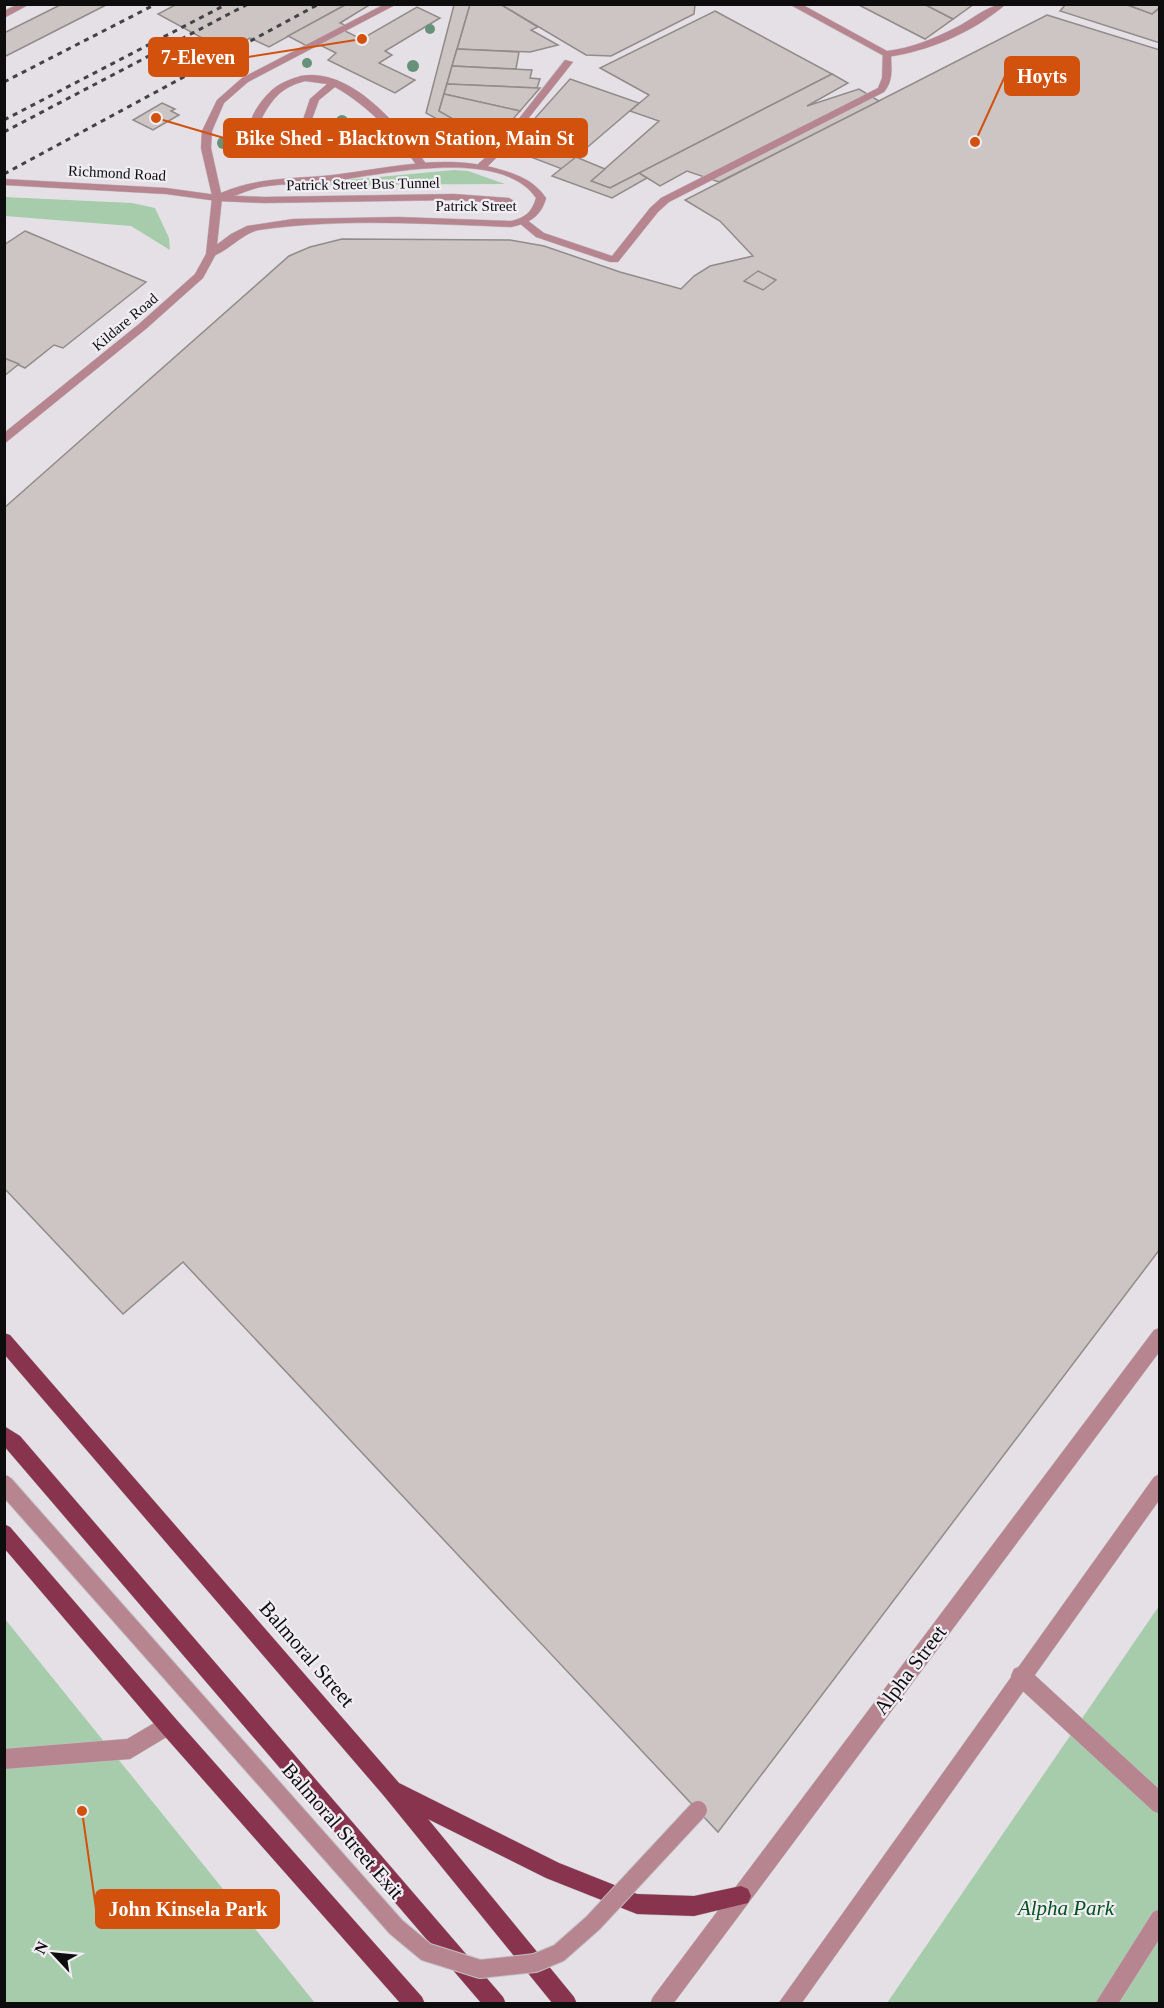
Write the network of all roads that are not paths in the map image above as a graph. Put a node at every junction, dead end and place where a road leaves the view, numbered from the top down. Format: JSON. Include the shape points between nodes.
{"nodes":[{"id":1,"x":26,"y":4,"type":"edge"},
{"id":2,"x":393,"y":4,"type":"edge"},
{"id":3,"x":792,"y":4,"type":"edge"},
{"id":4,"x":1002,"y":4,"type":"edge"},
{"id":5,"x":4,"y":15,"type":"edge"},
{"id":6,"x":886,"y":54,"type":"junction"},
{"id":7,"x":568,"y":62,"type":"dead end"},
{"id":8,"x":334,"y":83,"type":"junction"},
{"id":9,"x":422,"y":165,"type":"junction"},
{"id":10,"x":482,"y":166,"type":"junction"},
{"id":11,"x":10,"y":182,"type":"edge"},
{"id":12,"x":217,"y":198,"type":"junction"},
{"id":13,"x":509,"y":201,"type":"dead end"},
{"id":14,"x":523,"y":222,"type":"junction"},
{"id":15,"x":212,"y":254,"type":"junction"},
{"id":16,"x":4,"y":440,"type":"edge"},
{"id":17,"x":1160,"y":1335,"type":"edge"},
{"id":18,"x":4,"y":1341,"type":"edge"},
{"id":19,"x":4,"y":1435,"type":"edge"},
{"id":20,"x":1160,"y":1483,"type":"edge"},
{"id":21,"x":4,"y":1484,"type":"edge"},
{"id":22,"x":4,"y":1533,"type":"edge"},
{"id":23,"x":1021,"y":1676,"type":"junction"},
{"id":24,"x":168,"y":1725,"type":"junction"},
{"id":25,"x":4,"y":1759,"type":"edge"},
{"id":26,"x":391,"y":1789,"type":"junction"},
{"id":27,"x":1160,"y":1804,"type":"edge"},
{"id":28,"x":698,"y":1810,"type":"dead end"},
{"id":29,"x":741,"y":1896,"type":"junction"},
{"id":30,"x":1160,"y":1919,"type":"edge"},
{"id":31,"x":415,"y":2004,"type":"edge"},
{"id":32,"x":496,"y":2004,"type":"edge"},
{"id":33,"x":567,"y":2004,"type":"edge"},
{"id":34,"x":660,"y":2004,"type":"edge"},
{"id":35,"x":788,"y":2004,"type":"edge"},
{"id":36,"x":1105,"y":2004,"type":"edge"}],
"edges":[{"from":1,"to":5,"type":"street"},
{"from":2,"to":12,"type":"street","name":"Kildare Road","via":[[246,80],[220,102],[207,131],[206,148]]},
{"from":3,"to":6,"type":"street"},
{"from":4,"to":6,"type":"street","via":[[922,47]]},
{"from":6,"to":14,"type":"street","via":[[887,80],[881,90],[665,200],[614,260],[540,235]]},
{"from":7,"to":10,"type":"street"},
{"from":8,"to":8,"type":"street","via":[[315,99],[299,144],[280,152],[257,145],[257,113],[273,93],[303,78]]},
{"from":8,"to":9,"type":"street","via":[[361,99],[404,138]]},
{"from":9,"to":10,"type":"street","name":"Patrick Street"},
{"from":9,"to":12,"type":"street","name":"Patrick Street","via":[[262,183]]},
{"from":10,"to":14,"type":"street","name":"Patrick Street","via":[[523,181],[537,191],[542,198],[539,208]]},
{"from":11,"to":12,"type":"street","name":"Richmond Road"},
{"from":12,"to":13,"type":"street","name":"Patrick Street Bus Tunnel","via":[[454,197]]},
{"from":12,"to":15,"type":"street","name":"Kildare Road"},
{"from":14,"to":15,"type":"street","name":"Patrick Street","via":[[293,222],[251,228]]},
{"from":15,"to":16,"type":"street","name":"Kildare Road","via":[[199,276],[176,298]]},
{"from":17,"to":29,"type":"street","name":"Alpha Street"},
{"from":18,"to":26,"type":"main road","name":"Balmoral Street"},
{"from":19,"to":32,"type":"main road"},
{"from":20,"to":23,"type":"street"},
{"from":21,"to":28,"type":"street","name":"Balmoral Street Exit","bridge":true,"via":[[396,1927],[426,1952],[480,1969],[535,1963],[559,1953],[593,1923]]},
{"from":22,"to":24,"type":"main road"},
{"from":23,"to":27,"type":"street"},
{"from":23,"to":35,"type":"street"},
{"from":24,"to":25,"type":"street","via":[[130,1749]]},
{"from":24,"to":31,"type":"main road"},
{"from":26,"to":29,"type":"main road","via":[[553,1871],[636,1904],[694,1906]]},
{"from":26,"to":33,"type":"main road","name":"Balmoral Street"},
{"from":29,"to":34,"type":"street","name":"Alpha Street"},
{"from":30,"to":36,"type":"street"}]}
